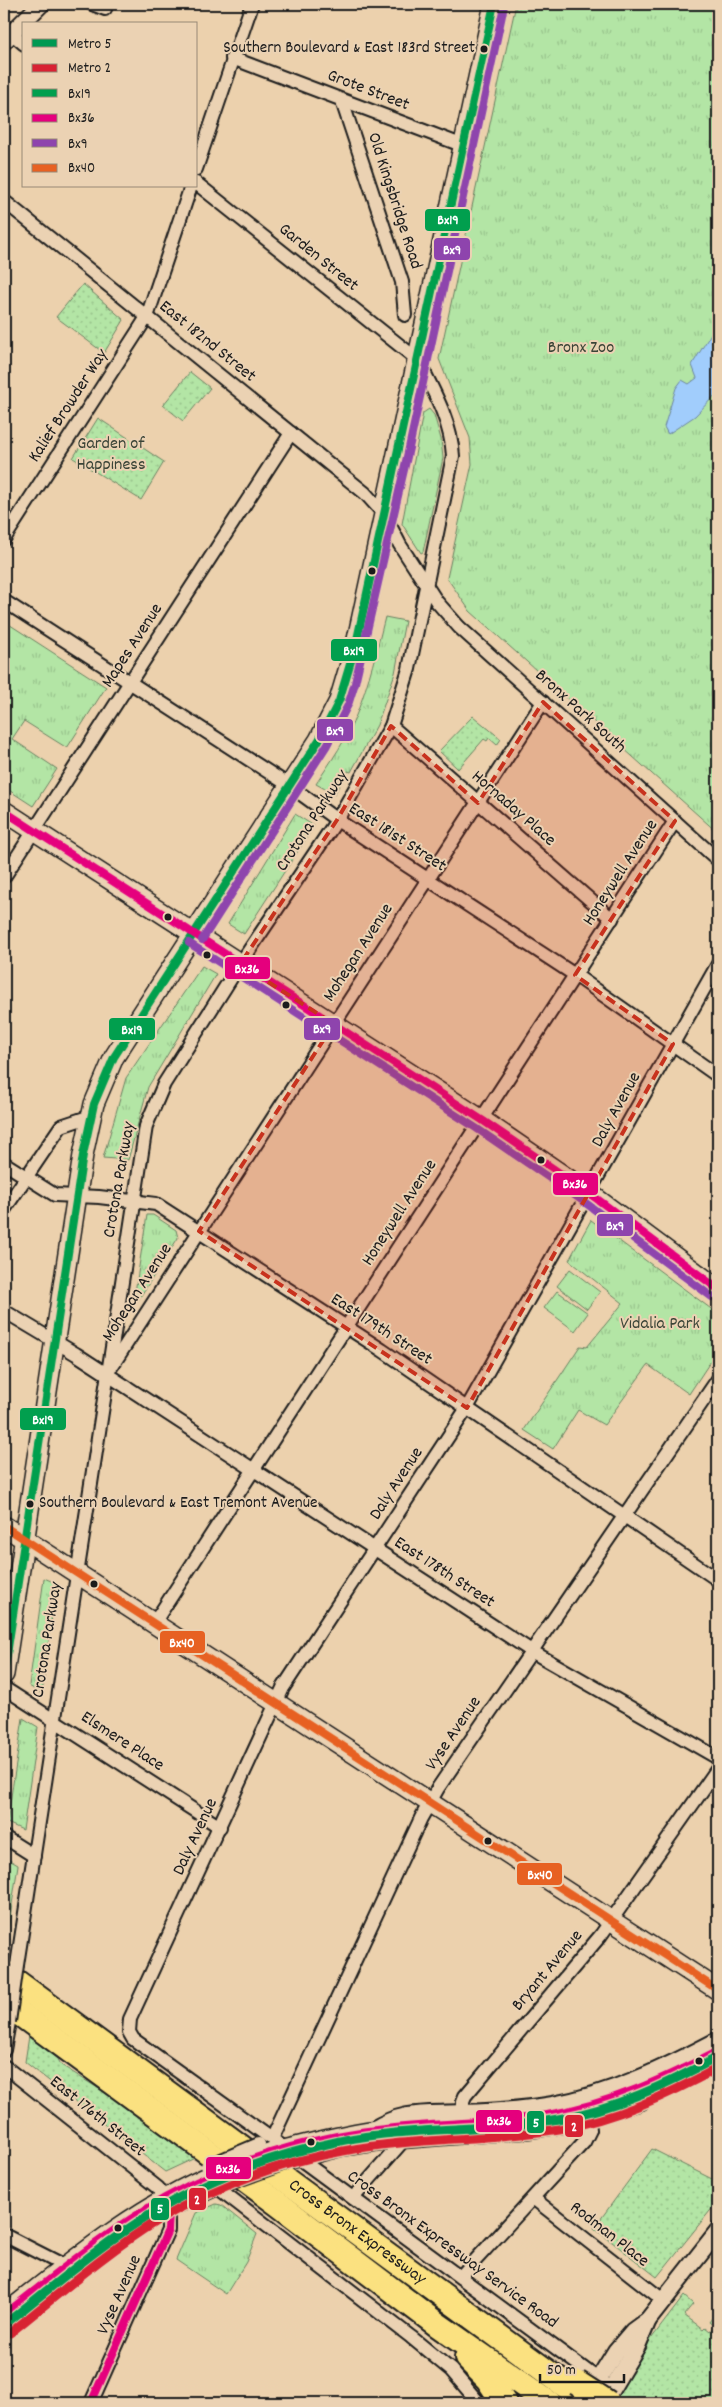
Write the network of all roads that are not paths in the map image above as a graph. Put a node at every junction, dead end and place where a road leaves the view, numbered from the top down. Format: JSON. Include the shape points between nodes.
{"nodes":[{"id":1,"x":42,"y":4,"type":"edge"},
{"id":2,"x":92,"y":4,"type":"edge"},
{"id":3,"x":252,"y":4,"type":"edge"},
{"id":4,"x":494,"y":4,"type":"edge"},
{"id":5,"x":105,"y":9,"type":"dead end"},
{"id":6,"x":6,"y":34,"type":"edge"},
{"id":7,"x":22,"y":43,"type":"edge"},
{"id":8,"x":232,"y":58,"type":"junction"},
{"id":9,"x":342,"y":101,"type":"junction"},
{"id":10,"x":464,"y":146,"type":"junction"},
{"id":11,"x":198,"y":163,"type":"edge"},
{"id":12,"x":198,"y":185,"type":"edge"},
{"id":13,"x":190,"y":188,"type":"edge"},
{"id":14,"x":4,"y":201,"type":"edge"},
{"id":15,"x":405,"y":314,"type":"dead end"},
{"id":16,"x":147,"y":317,"type":"junction"},
{"id":17,"x":418,"y":360,"type":"junction"},
{"id":18,"x":292,"y":433,"type":"junction"},
{"id":19,"x":384,"y":514,"type":"junction"},
{"id":20,"x":4,"y":539,"type":"edge"},
{"id":21,"x":426,"y":584,"type":"junction"},
{"id":22,"x":4,"y":600,"type":"edge"},
{"id":23,"x":130,"y":682,"type":"junction"},
{"id":24,"x":542,"y":702,"type":"junction"},
{"id":25,"x":391,"y":726,"type":"junction"},
{"id":26,"x":290,"y":786,"type":"junction"},
{"id":27,"x":478,"y":802,"type":"junction"},
{"id":28,"x":4,"y":811,"type":"edge"},
{"id":29,"x":337,"y":820,"type":"junction"},
{"id":30,"x":675,"y":821,"type":"junction"},
{"id":31,"x":34,"y":830,"type":"junction"},
{"id":32,"x":718,"y":860,"type":"edge"},
{"id":33,"x":4,"y":877,"type":"edge"},
{"id":34,"x":428,"y":879,"type":"junction"},
{"id":35,"x":612,"y":919,"type":"junction"},
{"id":36,"x":194,"y":935,"type":"junction"},
{"id":37,"x":240,"y":964,"type":"junction"},
{"id":38,"x":718,"y":964,"type":"edge"},
{"id":39,"x":576,"y":975,"type":"junction"},
{"id":40,"x":334,"y":1024,"type":"junction"},
{"id":41,"x":673,"y":1044,"type":"junction"},
{"id":42,"x":718,"y":1076,"type":"edge"},
{"id":43,"x":91,"y":1116,"type":"junction"},
{"id":44,"x":482,"y":1120,"type":"junction"},
{"id":45,"x":4,"y":1163,"type":"edge"},
{"id":46,"x":26,"y":1177,"type":"junction"},
{"id":47,"x":589,"y":1193,"type":"junction"},
{"id":48,"x":76,"y":1196,"type":"junction"},
{"id":49,"x":133,"y":1200,"type":"junction"},
{"id":50,"x":4,"y":1210,"type":"edge"},
{"id":51,"x":199,"y":1232,"type":"junction"},
{"id":52,"x":718,"y":1289,"type":"edge"},
{"id":53,"x":4,"y":1312,"type":"edge"},
{"id":54,"x":346,"y":1327,"type":"junction"},
{"id":55,"x":54,"y":1343,"type":"junction"},
{"id":56,"x":106,"y":1374,"type":"junction"},
{"id":57,"x":718,"y":1379,"type":"edge"},
{"id":58,"x":467,"y":1408,"type":"junction"},
{"id":59,"x":254,"y":1470,"type":"junction"},
{"id":60,"x":625,"y":1517,"type":"junction"},
{"id":61,"x":4,"y":1526,"type":"edge"},
{"id":62,"x":24,"y":1540,"type":"junction"},
{"id":63,"x":375,"y":1549,"type":"junction"},
{"id":64,"x":76,"y":1573,"type":"junction"},
{"id":65,"x":718,"y":1580,"type":"edge"},
{"id":66,"x":154,"y":1623,"type":"junction"},
{"id":67,"x":533,"y":1652,"type":"junction"},
{"id":68,"x":4,"y":1674,"type":"edge"},
{"id":69,"x":4,"y":1688,"type":"edge"},
{"id":70,"x":276,"y":1703,"type":"junction"},
{"id":71,"x":54,"y":1719,"type":"junction"},
{"id":72,"x":718,"y":1758,"type":"edge"},
{"id":73,"x":718,"y":1768,"type":"edge"},
{"id":74,"x":430,"y":1803,"type":"junction"},
{"id":75,"x":220,"y":1827,"type":"junction"},
{"id":76,"x":4,"y":1837,"type":"edge"},
{"id":77,"x":34,"y":1856,"type":"junction"},
{"id":78,"x":612,"y":1921,"type":"junction"},
{"id":79,"x":11,"y":1969,"type":"edge"},
{"id":80,"x":718,"y":1990,"type":"edge"},
{"id":81,"x":6,"y":2012,"type":"edge"},
{"id":82,"x":129,"y":2032,"type":"joint"},
{"id":83,"x":718,"y":2038,"type":"edge"},
{"id":84,"x":4,"y":2050,"type":"edge"},
{"id":85,"x":718,"y":2051,"type":"edge"},
{"id":86,"x":4,"y":2066,"type":"edge"},
{"id":87,"x":657,"y":2082,"type":"junction"},
{"id":88,"x":463,"y":2117,"type":"junction"},
{"id":89,"x":589,"y":2121,"type":"junction"},
{"id":90,"x":367,"y":2131,"type":"junction"},
{"id":91,"x":442,"y":2131,"type":"junction"},
{"id":92,"x":403,"y":2141,"type":"junction"},
{"id":93,"x":279,"y":2151,"type":"junction"},
{"id":94,"x":218,"y":2177,"type":"junction"},
{"id":95,"x":353,"y":2198,"type":"junction"},
{"id":96,"x":533,"y":2198,"type":"junction"},
{"id":97,"x":166,"y":2203,"type":"junction"},
{"id":98,"x":718,"y":2231,"type":"edge"},
{"id":99,"x":4,"y":2235,"type":"edge"},
{"id":100,"x":67,"y":2267,"type":"junction"},
{"id":101,"x":460,"y":2278,"type":"junction"},
{"id":102,"x":664,"y":2300,"type":"junction"},
{"id":103,"x":4,"y":2315,"type":"edge"},
{"id":104,"x":648,"y":2320,"type":"junction"},
{"id":105,"x":438,"y":2325,"type":"junction"},
{"id":106,"x":584,"y":2392,"type":"edge"},
{"id":107,"x":609,"y":2396,"type":"edge"},
{"id":108,"x":92,"y":2403,"type":"edge"},
{"id":109,"x":479,"y":2403,"type":"edge"},
{"id":110,"x":504,"y":2403,"type":"edge"},
{"id":111,"x":550,"y":2403,"type":"edge"},
{"id":112,"x":603,"y":2403,"type":"edge"}],
"edges":[{"from":1,"to":6,"type":"street"},
{"from":2,"to":5,"type":"street"},
{"from":3,"to":8,"type":"street"},
{"from":4,"to":10,"type":"main road"},
{"from":6,"to":7,"type":"street"},
{"from":8,"to":9,"type":"street","name":"Grote Street"},
{"from":8,"to":11,"type":"street"},
{"from":9,"to":10,"type":"street","name":"Grote Street"},
{"from":9,"to":15,"type":"street","name":"Old Kingsbridge Road","via":[[402,282]]},
{"from":10,"to":17,"type":"main road"},
{"from":12,"to":17,"type":"street","name":"Garden Street"},
{"from":13,"to":16,"type":"street","name":"Kalief Browder Way"},
{"from":14,"to":16,"type":"street","name":"East 182nd Street"},
{"from":16,"to":18,"type":"street","name":"East 182nd Street"},
{"from":16,"to":20,"type":"street","name":"Kalief Browder Way"},
{"from":17,"to":19,"type":"main road"},
{"from":17,"to":21,"type":"street","name":"Crotona Parkway","via":[[439,401],[453,456]]},
{"from":18,"to":19,"type":"street","name":"East 182nd Street","via":[[365,493]]},
{"from":18,"to":23,"type":"street","name":"Mapes Avenue"},
{"from":19,"to":21,"type":"street","name":"Bronx Park South"},
{"from":19,"to":26,"type":"main road","via":[[346,680],[330,720]]},
{"from":21,"to":24,"type":"street","name":"Bronx Park South","via":[[459,627]]},
{"from":21,"to":25,"type":"street","name":"Crotona Parkway","via":[[408,669]]},
{"from":22,"to":23,"type":"street","name":"East 181st Street"},
{"from":23,"to":26,"type":"street","name":"East 181st Street"},
{"from":23,"to":31,"type":"street","name":"Mapes Avenue"},
{"from":24,"to":27,"type":"street","name":"Mohegan Avenue"},
{"from":24,"to":30,"type":"street","name":"Bronx Park South"},
{"from":25,"to":27,"type":"street","name":"Hornaday Place"},
{"from":25,"to":29,"type":"street","name":"Crotona Parkway"},
{"from":26,"to":29,"type":"street","name":"East 181st Street"},
{"from":26,"to":36,"type":"main road"},
{"from":27,"to":34,"type":"street","name":"Mohegan Avenue"},
{"from":27,"to":35,"type":"street","name":"Hornaday Place"},
{"from":28,"to":31,"type":"main road"},
{"from":29,"to":34,"type":"street","name":"East 181st Street"},
{"from":29,"to":37,"type":"street","name":"Crotona Parkway"},
{"from":30,"to":32,"type":"street","name":"Bronx Park South"},
{"from":30,"to":35,"type":"street","name":"Honeywell Avenue"},
{"from":31,"to":33,"type":"street","name":"Mapes Avenue"},
{"from":31,"to":36,"type":"main road"},
{"from":34,"to":39,"type":"street","name":"East 181st Street"},
{"from":34,"to":40,"type":"street","name":"Mohegan Avenue"},
{"from":35,"to":39,"type":"street","name":"Honeywell Avenue"},
{"from":36,"to":37,"type":"main road"},
{"from":36,"to":43,"type":"main road","via":[[108,1067]]},
{"from":37,"to":40,"type":"main road"},
{"from":37,"to":49,"type":"street","name":"Crotona Parkway","via":[[164,1084],[149,1114]]},
{"from":38,"to":41,"type":"street","name":"Daly Avenue"},
{"from":39,"to":41,"type":"street","name":"East 181st Street"},
{"from":39,"to":44,"type":"street","name":"Honeywell Avenue"},
{"from":40,"to":44,"type":"main road"},
{"from":40,"to":51,"type":"street","name":"Mohegan Avenue"},
{"from":41,"to":42,"type":"street","name":"East 181st Street"},
{"from":41,"to":47,"type":"street","name":"Daly Avenue"},
{"from":43,"to":46,"type":"street","via":[[60,1126]]},
{"from":43,"to":48,"type":"main road"},
{"from":44,"to":47,"type":"main road"},
{"from":44,"to":54,"type":"street","name":"Honeywell Avenue"},
{"from":45,"to":46,"type":"street","name":"East 179th Street"},
{"from":46,"to":48,"type":"street","name":"East 179th Street","via":[[55,1195]]},
{"from":46,"to":50,"type":"street"},
{"from":47,"to":52,"type":"main road"},
{"from":47,"to":58,"type":"street","name":"Daly Avenue"},
{"from":48,"to":49,"type":"street","name":"East 179th Street"},
{"from":48,"to":55,"type":"main road"},
{"from":49,"to":51,"type":"street","name":"East 179th Street","via":[[156,1204]]},
{"from":49,"to":56,"type":"street","name":"Crotona Parkway"},
{"from":51,"to":54,"type":"street","name":"East 179th Street"},
{"from":51,"to":56,"type":"street","name":"Mohegan Avenue"},
{"from":53,"to":55,"type":"street","name":"East 178th Street"},
{"from":54,"to":58,"type":"street","name":"East 179th Street"},
{"from":54,"to":59,"type":"street","name":"Honeywell Avenue"},
{"from":55,"to":56,"type":"street","name":"East 178th Street"},
{"from":55,"to":62,"type":"main road"},
{"from":56,"to":59,"type":"street","name":"East 178th Street"},
{"from":56,"to":64,"type":"street","name":"Crotona Parkway"},
{"from":57,"to":60,"type":"street","name":"Vyse Avenue"},
{"from":58,"to":60,"type":"street","name":"East 179th Street"},
{"from":58,"to":63,"type":"street","name":"Daly Avenue"},
{"from":59,"to":63,"type":"street","name":"East 178th Street"},
{"from":59,"to":66,"type":"street","name":"Honeywell Avenue"},
{"from":60,"to":65,"type":"street","name":"East 179th Street"},
{"from":60,"to":67,"type":"street","name":"Vyse Avenue"},
{"from":61,"to":62,"type":"main road"},
{"from":62,"to":64,"type":"main road"},
{"from":62,"to":68,"type":"main road"},
{"from":63,"to":67,"type":"street","name":"East 178th Street"},
{"from":63,"to":70,"type":"street","name":"Daly Avenue"},
{"from":64,"to":66,"type":"main road"},
{"from":64,"to":71,"type":"street","name":"Crotona Parkway"},
{"from":66,"to":70,"type":"main road"},
{"from":67,"to":72,"type":"street","name":"East 178th Street"},
{"from":67,"to":74,"type":"street","name":"Vyse Avenue"},
{"from":69,"to":71,"type":"street","name":"Elsmere Place"},
{"from":70,"to":74,"type":"main road"},
{"from":70,"to":75,"type":"street","name":"Daly Avenue"},
{"from":71,"to":75,"type":"street","name":"Elsmere Place"},
{"from":71,"to":77,"type":"street","name":"Crotona Parkway"},
{"from":73,"to":78,"type":"street","name":"Bryant Avenue"},
{"from":74,"to":78,"type":"main road"},
{"from":74,"to":93,"type":"street","name":"Vyse Avenue"},
{"from":75,"to":82,"type":"street","name":"Daly Avenue","via":[[130,2019]]},
{"from":76,"to":77,"type":"street"},
{"from":77,"to":79,"type":"street","name":"Crotona Parkway"},
{"from":78,"to":80,"type":"main road"},
{"from":78,"to":88,"type":"street","name":"Bryant Avenue","via":[[465,2096]]},
{"from":79,"to":81,"type":"street","name":"Crotona Parkway","bridge":true},
{"from":79,"to":106,"type":"highway","name":"Cross Bronx Expressway","via":[[482,2324]]},
{"from":81,"to":84,"type":"street","name":"Crotona Parkway"},
{"from":81,"to":105,"type":"highway","name":"Cross Bronx Expressway","via":[[269,2197]]},
{"from":82,"to":93,"type":"street","name":"Cross Bronx Expressway Service Road","via":[[133,2039]]},
{"from":83,"to":88,"type":"street","via":[[642,2076],[594,2093]]},
{"from":85,"to":87,"type":"main road"},
{"from":86,"to":97,"type":"street","name":"East 176th Street","via":[[158,2188]]},
{"from":87,"to":88,"type":"main road","via":[[567,2112],[530,2118]]},
{"from":87,"to":89,"type":"street","via":[[652,2094],[642,2103]]},
{"from":88,"to":90,"type":"street","via":[[406,2113],[386,2119]]},
{"from":88,"to":91,"type":"main road"},
{"from":89,"to":91,"type":"street","via":[[538,2130]]},
{"from":89,"to":96,"type":"street","via":[[590,2130],[585,2140]]},
{"from":90,"to":91,"type":"main road"},
{"from":90,"to":93,"type":"main road"},
{"from":91,"to":92,"type":"street"},
{"from":92,"to":93,"type":"street","via":[[342,2149]]},
{"from":92,"to":95,"type":"street"},
{"from":93,"to":94,"type":"main road","bridge":true},
{"from":93,"to":95,"type":"street","name":"Cross Bronx Expressway Service Road"},
{"from":94,"to":97,"type":"main road"},
{"from":94,"to":109,"type":"street","via":[[451,2370]]},
{"from":95,"to":101,"type":"street","name":"Cross Bronx Expressway Service Road"},
{"from":96,"to":101,"type":"street"},
{"from":96,"to":102,"type":"street","name":"Rodman Place"},
{"from":97,"to":100,"type":"main road","via":[[115,2231]]},
{"from":97,"to":108,"type":"street","name":"Vyse Avenue","via":[[170,2221],[168,2230]]},
{"from":98,"to":102,"type":"street"},
{"from":99,"to":100,"type":"street"},
{"from":100,"to":103,"type":"main road"},
{"from":101,"to":106,"type":"street","name":"Cross Bronx Expressway Service Road"},
{"from":102,"to":104,"type":"street"},
{"from":104,"to":106,"type":"street","via":[[627,2338]]},
{"from":104,"to":107,"type":"street"},
{"from":105,"to":110,"type":"highway","via":[[488,2379]]},
{"from":105,"to":111,"type":"highway","name":"Cross Bronx Expressway"},
{"from":106,"to":107,"type":"highway","name":"Cross Bronx Expressway","bridge":true},
{"from":107,"to":112,"type":"street"}]}
